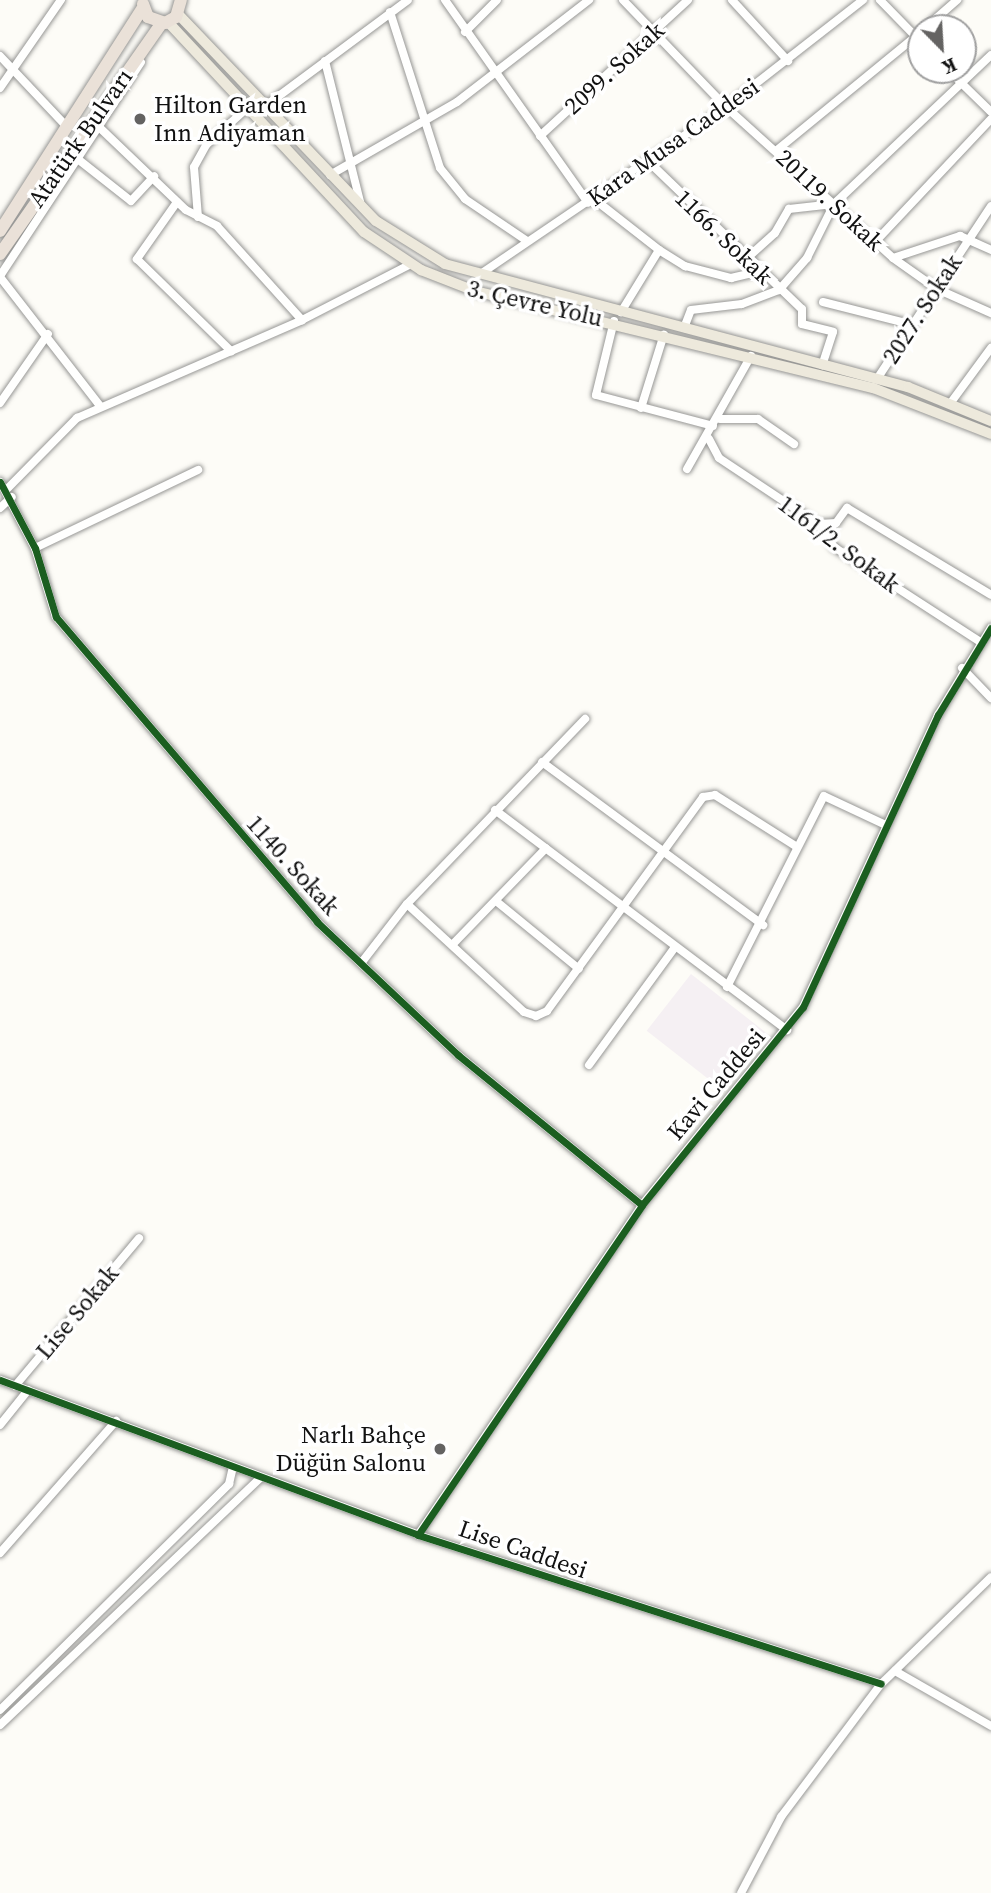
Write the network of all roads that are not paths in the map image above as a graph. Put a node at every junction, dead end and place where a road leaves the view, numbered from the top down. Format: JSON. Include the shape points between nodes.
{"nodes":[{"id":1,"x":61,"y":0,"type":"edge"},
{"id":2,"x":408,"y":0,"type":"edge"},
{"id":3,"x":446,"y":0,"type":"edge"},
{"id":4,"x":497,"y":0,"type":"edge"},
{"id":5,"x":589,"y":0,"type":"edge"},
{"id":6,"x":623,"y":0,"type":"edge"},
{"id":7,"x":688,"y":0,"type":"edge"},
{"id":8,"x":732,"y":0,"type":"edge"},
{"id":9,"x":863,"y":0,"type":"edge"},
{"id":10,"x":880,"y":0,"type":"edge"},
{"id":11,"x":957,"y":0,"type":"edge"},
{"id":12,"x":143,"y":4,"type":"edge"},
{"id":13,"x":390,"y":12,"type":"junction"},
{"id":14,"x":174,"y":13,"type":"edge"},
{"id":15,"x":941,"y":14,"type":"edge"},
{"id":16,"x":907,"y":26,"type":"edge"},
{"id":17,"x":465,"y":32,"type":"junction"},
{"id":18,"x":654,"y":32,"type":"junction"},
{"id":19,"x":122,"y":44,"type":"junction"},
{"id":20,"x":907,"y":46,"type":"edge"},
{"id":21,"x":991,"y":55,"type":"edge"},
{"id":22,"x":0,"y":56,"type":"edge"},
{"id":23,"x":325,"y":61,"type":"junction"},
{"id":24,"x":788,"y":61,"type":"junction"},
{"id":25,"x":13,"y":68,"type":"junction"},
{"id":26,"x":977,"y":69,"type":"edge"},
{"id":27,"x":494,"y":72,"type":"junction"},
{"id":28,"x":121,"y":78,"type":"junction"},
{"id":29,"x":962,"y":84,"type":"joint"},
{"id":30,"x":0,"y":88,"type":"edge"},
{"id":31,"x":267,"y":105,"type":"junction"},
{"id":32,"x":726,"y":107,"type":"junction"},
{"id":33,"x":246,"y":109,"type":"junction"},
{"id":34,"x":991,"y":112,"type":"edge"},
{"id":35,"x":422,"y":118,"type":"junction"},
{"id":36,"x":991,"y":119,"type":"edge"},
{"id":37,"x":96,"y":125,"type":"junction"},
{"id":38,"x":70,"y":130,"type":"junction"},
{"id":39,"x":540,"y":136,"type":"junction"},
{"id":40,"x":777,"y":150,"type":"junction"},
{"id":41,"x":79,"y":160,"type":"junction"},
{"id":42,"x":649,"y":162,"type":"junction"},
{"id":43,"x":354,"y":167,"type":"junction"},
{"id":44,"x":330,"y":175,"type":"junction"},
{"id":45,"x":153,"y":176,"type":"junction"},
{"id":46,"x":591,"y":200,"type":"junction"},
{"id":47,"x":177,"y":202,"type":"junction"},
{"id":48,"x":834,"y":204,"type":"junction"},
{"id":49,"x":361,"y":205,"type":"junction"},
{"id":50,"x":991,"y":206,"type":"edge"},
{"id":51,"x":198,"y":217,"type":"junction"},
{"id":52,"x":0,"y":232,"type":"edge"},
{"id":53,"x":967,"y":239,"type":"junction"},
{"id":54,"x":527,"y":241,"type":"junction"},
{"id":55,"x":876,"y":241,"type":"junction"},
{"id":56,"x":659,"y":250,"type":"junction"},
{"id":57,"x":991,"y":250,"type":"edge"},
{"id":58,"x":0,"y":254,"type":"edge"},
{"id":59,"x":893,"y":258,"type":"junction"},
{"id":60,"x":745,"y":260,"type":"junction"},
{"id":61,"x":411,"y":264,"type":"junction"},
{"id":62,"x":758,"y":272,"type":"junction"},
{"id":63,"x":0,"y":276,"type":"edge"},
{"id":64,"x":477,"y":277,"type":"junction"},
{"id":65,"x":937,"y":289,"type":"junction"},
{"id":66,"x":779,"y":290,"type":"junction"},
{"id":67,"x":823,"y":302,"type":"dead end"},
{"id":68,"x":991,"y":313,"type":"edge"},
{"id":69,"x":617,"y":317,"type":"junction"},
{"id":70,"x":302,"y":320,"type":"junction"},
{"id":71,"x":912,"y":325,"type":"junction"},
{"id":72,"x":684,"y":328,"type":"junction"},
{"id":73,"x":48,"y":334,"type":"junction"},
{"id":74,"x":664,"y":334,"type":"junction"},
{"id":75,"x":991,"y":348,"type":"edge"},
{"id":76,"x":231,"y":351,"type":"junction"},
{"id":77,"x":751,"y":356,"type":"junction"},
{"id":78,"x":822,"y":365,"type":"junction"},
{"id":79,"x":877,"y":379,"type":"junction"},
{"id":80,"x":952,"y":401,"type":"junction"},
{"id":81,"x":0,"y":403,"type":"edge"},
{"id":82,"x":100,"y":406,"type":"junction"},
{"id":83,"x":641,"y":408,"type":"junction"},
{"id":84,"x":991,"y":421,"type":"edge"},
{"id":85,"x":716,"y":423,"type":"junction"},
{"id":86,"x":991,"y":434,"type":"edge"},
{"id":87,"x":709,"y":439,"type":"junction"},
{"id":88,"x":794,"y":444,"type":"dead end"},
{"id":89,"x":687,"y":469,"type":"dead end"},
{"id":90,"x":198,"y":470,"type":"dead end"},
{"id":91,"x":0,"y":482,"type":"edge"},
{"id":92,"x":10,"y":493,"type":"junction"},
{"id":93,"x":0,"y":508,"type":"edge"},
{"id":94,"x":818,"y":524,"type":"junction"},
{"id":95,"x":35,"y":548,"type":"junction"},
{"id":96,"x":991,"y":595,"type":"edge"},
{"id":97,"x":991,"y":628,"type":"edge"},
{"id":98,"x":979,"y":641,"type":"junction"},
{"id":99,"x":962,"y":668,"type":"junction"},
{"id":100,"x":991,"y":698,"type":"edge"},
{"id":101,"x":585,"y":719,"type":"dead end"},
{"id":102,"x":542,"y":762,"type":"junction"},
{"id":103,"x":495,"y":810,"type":"junction"},
{"id":104,"x":886,"y":825,"type":"junction"},
{"id":105,"x":797,"y":847,"type":"junction"},
{"id":106,"x":546,"y":848,"type":"junction"},
{"id":107,"x":664,"y":851,"type":"junction"},
{"id":108,"x":496,"y":901,"type":"junction"},
{"id":109,"x":407,"y":904,"type":"junction"},
{"id":110,"x":623,"y":907,"type":"junction"},
{"id":111,"x":763,"y":925,"type":"junction"},
{"id":112,"x":454,"y":943,"type":"junction"},
{"id":113,"x":675,"y":947,"type":"junction"},
{"id":114,"x":362,"y":961,"type":"junction"},
{"id":115,"x":579,"y":968,"type":"junction"},
{"id":116,"x":727,"y":987,"type":"junction"},
{"id":117,"x":787,"y":1030,"type":"junction"},
{"id":118,"x":589,"y":1065,"type":"dead end"},
{"id":119,"x":642,"y":1205,"type":"junction"},
{"id":120,"x":139,"y":1238,"type":"dead end"},
{"id":121,"x":0,"y":1380,"type":"edge"},
{"id":122,"x":15,"y":1386,"type":"junction"},
{"id":123,"x":28,"y":1390,"type":"junction"},
{"id":124,"x":116,"y":1421,"type":"junction"},
{"id":125,"x":0,"y":1425,"type":"edge"},
{"id":126,"x":233,"y":1466,"type":"junction"},
{"id":127,"x":261,"y":1476,"type":"junction"},
{"id":128,"x":418,"y":1535,"type":"junction"},
{"id":129,"x":0,"y":1553,"type":"edge"},
{"id":130,"x":991,"y":1577,"type":"edge"},
{"id":131,"x":895,"y":1671,"type":"junction"},
{"id":132,"x":881,"y":1684,"type":"junction"},
{"id":133,"x":0,"y":1710,"type":"edge"},
{"id":134,"x":0,"y":1725,"type":"edge"},
{"id":135,"x":991,"y":1726,"type":"edge"},
{"id":136,"x":741,"y":1893,"type":"edge"}],
"edges":[{"from":1,"to":25,"type":"street"},
{"from":2,"to":13,"type":"street"},
{"from":3,"to":17,"type":"street"},
{"from":4,"to":17,"type":"street"},
{"from":5,"to":27,"type":"street"},
{"from":6,"to":18,"type":"street","name":"20119. Sokak"},
{"from":7,"to":18,"type":"street","name":"2099. Sokak"},
{"from":8,"to":24,"type":"street"},
{"from":9,"to":24,"type":"street","name":"Kara Musa Caddesi"},
{"from":10,"to":16,"type":"street"},
{"from":11,"to":15,"type":"street"},
{"from":12,"to":14,"type":"highway"},
{"from":12,"to":19,"type":"highway","name":"Atatürk Bulvarı"},
{"from":13,"to":23,"type":"street"},
{"from":13,"to":35,"type":"street"},
{"from":14,"to":28,"type":"highway","name":"Atatürk Bulvarı"},
{"from":14,"to":31,"type":"main road","name":"3. Çevre Yolu"},
{"from":14,"to":33,"type":"main road","name":"3. Çevre Yolu"},
{"from":14,"to":37,"type":"street"},
{"from":17,"to":27,"type":"street"},
{"from":18,"to":32,"type":"street","name":"20119. Sokak"},
{"from":18,"to":39,"type":"street","name":"2099. Sokak"},
{"from":19,"to":28,"type":"highway","via":[[133,41],[138,47]]},
{"from":19,"to":38,"type":"highway","name":"Atatürk Bulvarı"},
{"from":20,"to":40,"type":"street"},
{"from":21,"to":26,"type":"street"},
{"from":22,"to":25,"type":"street"},
{"from":23,"to":31,"type":"street"},
{"from":23,"to":43,"type":"street"},
{"from":24,"to":32,"type":"street","name":"Kara Musa Caddesi"},
{"from":25,"to":30,"type":"street"},
{"from":25,"to":38,"type":"street"},
{"from":27,"to":35,"type":"street"},
{"from":27,"to":39,"type":"street"},
{"from":28,"to":37,"type":"highway","name":"Atatürk Bulvarı"},
{"from":29,"to":34,"type":"street"},
{"from":29,"to":48,"type":"street"},
{"from":31,"to":44,"type":"main road","name":"3. Çevre Yolu"},
{"from":32,"to":40,"type":"street","name":"20119. Sokak"},
{"from":32,"to":42,"type":"street","name":"Kara Musa Caddesi"},
{"from":33,"to":51,"type":"street","via":[[206,145],[194,167]]},
{"from":33,"to":61,"type":"main road","name":"3. Çevre Yolu","via":[[364,232]]},
{"from":35,"to":43,"type":"street"},
{"from":35,"to":54,"type":"street","via":[[451,184]]},
{"from":36,"to":55,"type":"street"},
{"from":37,"to":41,"type":"street"},
{"from":37,"to":45,"type":"street"},
{"from":37,"to":58,"type":"highway","name":"Atatürk Bulvarı"},
{"from":38,"to":52,"type":"highway","name":"Atatürk Bulvarı"},
{"from":39,"to":46,"type":"street"},
{"from":40,"to":48,"type":"street","name":"20119. Sokak"},
{"from":41,"to":45,"type":"street","via":[[131,201]]},
{"from":41,"to":63,"type":"street"},
{"from":42,"to":46,"type":"street","name":"Kara Musa Caddesi"},
{"from":42,"to":60,"type":"street","name":"1166. Sokak"},
{"from":43,"to":44,"type":"street"},
{"from":43,"to":49,"type":"street"},
{"from":44,"to":49,"type":"main road","name":"3. Çevre Yolu"},
{"from":45,"to":47,"type":"street"},
{"from":46,"to":54,"type":"street","name":"Kara Musa Caddesi"},
{"from":46,"to":56,"type":"street"},
{"from":47,"to":51,"type":"street"},
{"from":47,"to":76,"type":"street","via":[[137,259]]},
{"from":48,"to":55,"type":"street","name":"20119. Sokak"},
{"from":48,"to":60,"type":"street","via":[[789,209],[775,233]]},
{"from":48,"to":66,"type":"street","via":[[807,258]]},
{"from":49,"to":64,"type":"main road","name":"3. Çevre Yolu","via":[[408,245]]},
{"from":50,"to":53,"type":"street","name":"2027. Sokak"},
{"from":51,"to":70,"type":"street","via":[[217,226]]},
{"from":53,"to":57,"type":"street"},
{"from":53,"to":59,"type":"street","via":[[960,236]]},
{"from":53,"to":65,"type":"street","name":"2027. Sokak"},
{"from":54,"to":64,"type":"street","name":"Kara Musa Caddesi"},
{"from":55,"to":59,"type":"street","name":"20119. Sokak"},
{"from":56,"to":62,"type":"street","via":[[685,266],[731,278]]},
{"from":56,"to":69,"type":"street"},
{"from":59,"to":65,"type":"street","name":"20119. Sokak"},
{"from":60,"to":62,"type":"street","name":"1166. Sokak"},
{"from":61,"to":69,"type":"main road","name":"3. Çevre Yolu","via":[[475,291]]},
{"from":61,"to":70,"type":"street"},
{"from":62,"to":66,"type":"street","name":"1166. Sokak"},
{"from":63,"to":73,"type":"street"},
{"from":64,"to":69,"type":"main road","name":"3. Çevre Yolu"},
{"from":65,"to":68,"type":"street","name":"20119. Sokak"},
{"from":65,"to":71,"type":"street","name":"2027. Sokak"},
{"from":66,"to":72,"type":"street","via":[[742,304],[691,310]]},
{"from":66,"to":78,"type":"street","name":"1166. Sokak","via":[[802,309],[802,324],[833,332]]},
{"from":67,"to":71,"type":"street"},
{"from":69,"to":72,"type":"main road","name":"3. Çevre Yolu"},
{"from":69,"to":74,"type":"main road","name":"3. Çevre Yolu"},
{"from":69,"to":83,"type":"street","via":[[594,389],[608,401]]},
{"from":70,"to":76,"type":"street"},
{"from":71,"to":79,"type":"street","name":"2027. Sokak"},
{"from":72,"to":78,"type":"main road","name":"3. Çevre Yolu"},
{"from":73,"to":81,"type":"street"},
{"from":73,"to":82,"type":"street"},
{"from":74,"to":77,"type":"main road","name":"3. Çevre Yolu"},
{"from":74,"to":83,"type":"street"},
{"from":75,"to":80,"type":"street"},
{"from":76,"to":82,"type":"street"},
{"from":77,"to":85,"type":"street"},
{"from":77,"to":86,"type":"main road","name":"3. Çevre Yolu","via":[[873,388]]},
{"from":78,"to":79,"type":"main road","name":"3. Çevre Yolu"},
{"from":79,"to":80,"type":"main road","name":"3. Çevre Yolu"},
{"from":80,"to":84,"type":"main road","name":"3. Çevre Yolu"},
{"from":82,"to":92,"type":"street","via":[[63,427]]},
{"from":83,"to":85,"type":"street"},
{"from":85,"to":87,"type":"street"},
{"from":85,"to":88,"type":"street","via":[[758,419]]},
{"from":87,"to":89,"type":"street"},
{"from":87,"to":94,"type":"street","name":"1161/2. Sokak","via":[[719,458]]},
{"from":90,"to":95,"type":"street"},
{"from":91,"to":92,"type":"street","name":"1140. Sokak"},
{"from":92,"to":93,"type":"street"},
{"from":92,"to":95,"type":"street","name":"1140. Sokak"},
{"from":94,"to":96,"type":"street","via":[[836,523],[847,508]]},
{"from":94,"to":98,"type":"street","name":"1161/2. Sokak","via":[[865,570]]},
{"from":95,"to":114,"type":"street","name":"1140. Sokak","via":[[56,617],[317,922]]},
{"from":97,"to":98,"type":"street","name":"Kavi Caddesi"},
{"from":98,"to":99,"type":"street","name":"Kavi Caddesi"},
{"from":99,"to":100,"type":"street"},
{"from":99,"to":104,"type":"street","name":"Kavi Caddesi"},
{"from":101,"to":102,"type":"street"},
{"from":102,"to":103,"type":"street"},
{"from":102,"to":107,"type":"street"},
{"from":103,"to":106,"type":"street"},
{"from":103,"to":109,"type":"street"},
{"from":104,"to":105,"type":"street","via":[[830,793]]},
{"from":104,"to":117,"type":"street","name":"Kavi Caddesi","via":[[811,992]]},
{"from":105,"to":107,"type":"street","via":[[711,795]]},
{"from":105,"to":111,"type":"street"},
{"from":106,"to":108,"type":"street"},
{"from":106,"to":110,"type":"street"},
{"from":107,"to":110,"type":"street"},
{"from":107,"to":111,"type":"street"},
{"from":108,"to":112,"type":"street"},
{"from":108,"to":115,"type":"street"},
{"from":109,"to":112,"type":"street"},
{"from":109,"to":114,"type":"street"},
{"from":110,"to":113,"type":"street"},
{"from":110,"to":115,"type":"street"},
{"from":111,"to":116,"type":"street"},
{"from":112,"to":115,"type":"street","via":[[533,1016],[547,1011]]},
{"from":113,"to":116,"type":"street"},
{"from":113,"to":118,"type":"street"},
{"from":114,"to":119,"type":"street","name":"1140. Sokak","via":[[458,1055]]},
{"from":116,"to":117,"type":"street"},
{"from":117,"to":119,"type":"street","name":"Kavi Caddesi"},
{"from":119,"to":128,"type":"street","name":"Kavi Caddesi"},
{"from":120,"to":122,"type":"street","name":"Lise Sokak"},
{"from":121,"to":122,"type":"street","name":"Lise Caddesi"},
{"from":122,"to":123,"type":"street","name":"Lise Caddesi"},
{"from":123,"to":124,"type":"street","name":"Lise Caddesi"},
{"from":123,"to":125,"type":"street"},
{"from":124,"to":126,"type":"street","name":"Lise Caddesi"},
{"from":124,"to":129,"type":"street"},
{"from":126,"to":127,"type":"street","name":"Lise Caddesi"},
{"from":126,"to":133,"type":"street","via":[[229,1484]]},
{"from":127,"to":128,"type":"street","name":"Lise Caddesi"},
{"from":127,"to":134,"type":"street"},
{"from":128,"to":132,"type":"street","name":"Lise Caddesi"},
{"from":130,"to":131,"type":"street"},
{"from":131,"to":132,"type":"street"},
{"from":131,"to":135,"type":"street"},
{"from":132,"to":136,"type":"street","via":[[780,1818]]}]}
